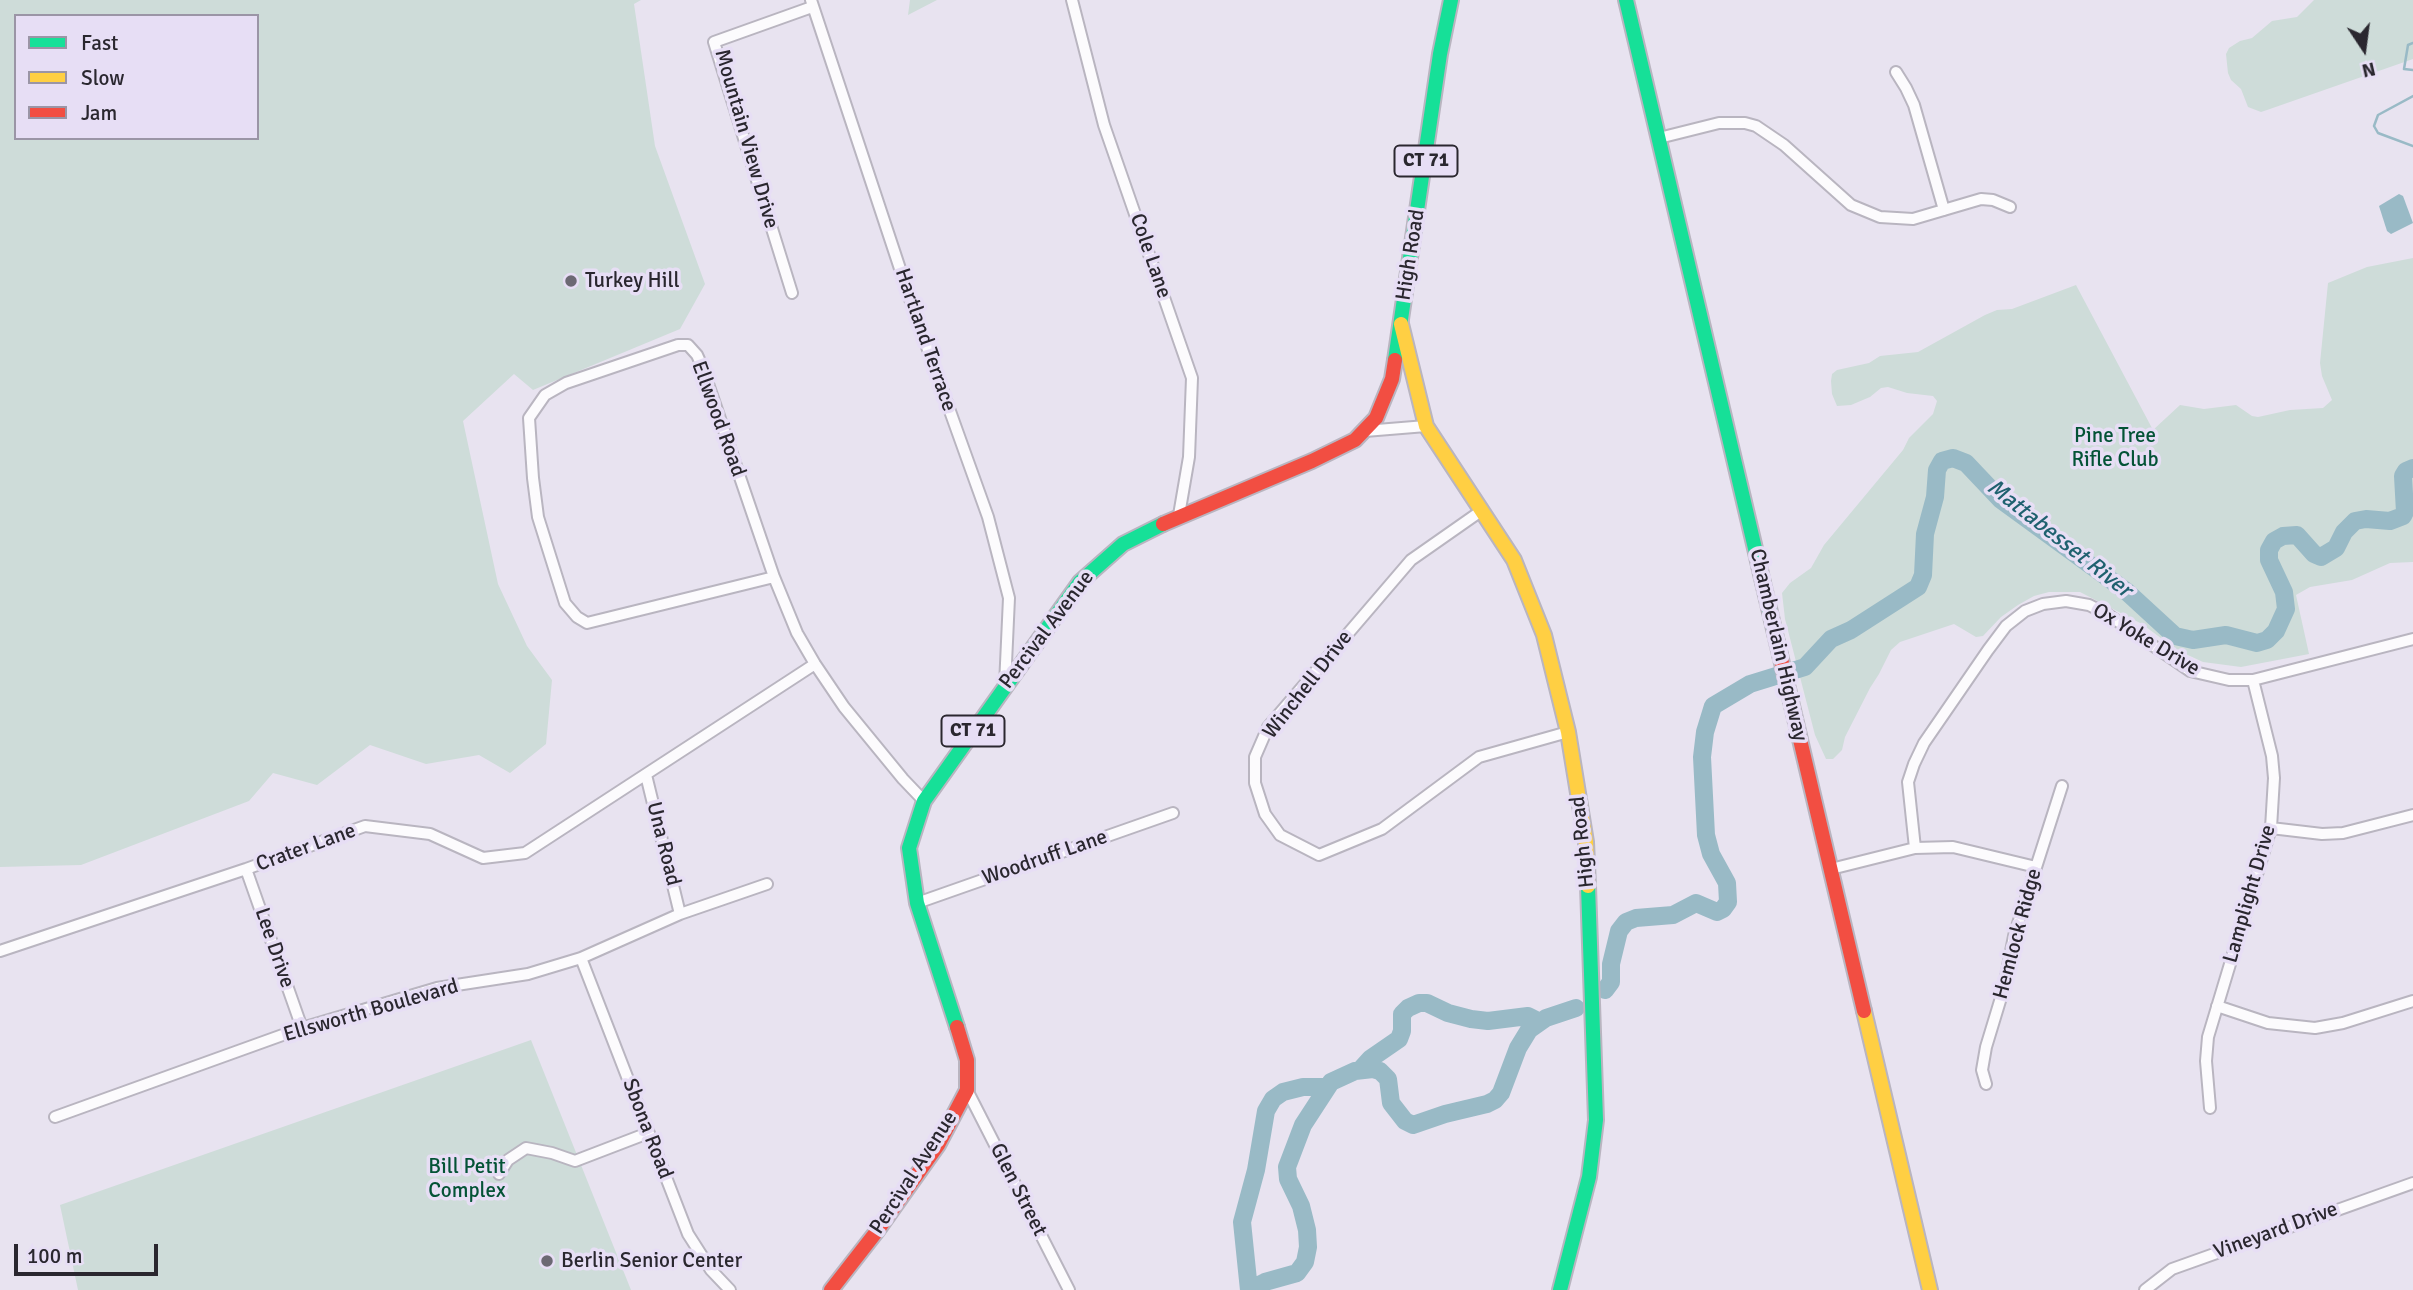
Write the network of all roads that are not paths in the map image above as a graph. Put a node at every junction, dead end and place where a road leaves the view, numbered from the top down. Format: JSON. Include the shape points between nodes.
{"nodes":[{"id":1,"x":1072,"y":0,"type":"edge"},
{"id":2,"x":1451,"y":0,"type":"edge"},
{"id":3,"x":1626,"y":0,"type":"edge"},
{"id":4,"x":811,"y":3,"type":"edge"},
{"id":5,"x":1896,"y":72,"type":"dead end"},
{"id":6,"x":1659,"y":138,"type":"junction"},
{"id":7,"x":2010,"y":207,"type":"dead end"},
{"id":8,"x":1944,"y":210,"type":"junction"},
{"id":9,"x":793,"y":293,"type":"dead end"},
{"id":10,"x":1401,"y":321,"type":"junction"},
{"id":11,"x":1426,"y":426,"type":"junction"},
{"id":12,"x":1365,"y":431,"type":"junction"},
{"id":13,"x":1481,"y":511,"type":"junction"},
{"id":14,"x":1179,"y":515,"type":"junction"},
{"id":15,"x":774,"y":578,"type":"junction"},
{"id":16,"x":2413,"y":639,"type":"edge"},
{"id":17,"x":815,"y":664,"type":"junction"},
{"id":18,"x":2253,"y":680,"type":"junction"},
{"id":19,"x":1005,"y":685,"type":"junction"},
{"id":20,"x":1568,"y":732,"type":"junction"},
{"id":21,"x":646,"y":775,"type":"junction"},
{"id":22,"x":2062,"y":786,"type":"dead end"},
{"id":23,"x":924,"y":801,"type":"junction"},
{"id":24,"x":1173,"y":813,"type":"dead end"},
{"id":25,"x":2413,"y":816,"type":"edge"},
{"id":26,"x":2271,"y":828,"type":"junction"},
{"id":27,"x":1915,"y":848,"type":"junction"},
{"id":28,"x":2036,"y":867,"type":"junction"},
{"id":29,"x":246,"y":869,"type":"junction"},
{"id":30,"x":1831,"y":869,"type":"junction"},
{"id":31,"x":767,"y":884,"type":"dead end"},
{"id":32,"x":918,"y":903,"type":"junction"},
{"id":33,"x":680,"y":914,"type":"junction"},
{"id":34,"x":0,"y":951,"type":"edge"},
{"id":35,"x":581,"y":958,"type":"junction"},
{"id":36,"x":2413,"y":1001,"type":"edge"},
{"id":37,"x":2217,"y":1006,"type":"junction"},
{"id":38,"x":302,"y":1028,"type":"junction"},
{"id":39,"x":1986,"y":1084,"type":"dead end"},
{"id":40,"x":967,"y":1090,"type":"junction"},
{"id":41,"x":2210,"y":1108,"type":"dead end"},
{"id":42,"x":55,"y":1117,"type":"dead end"},
{"id":43,"x":648,"y":1133,"type":"junction"},
{"id":44,"x":499,"y":1174,"type":"dead end"},
{"id":45,"x":2413,"y":1183,"type":"edge"},
{"id":46,"x":730,"y":1290,"type":"edge"},
{"id":47,"x":831,"y":1290,"type":"edge"},
{"id":48,"x":1069,"y":1290,"type":"edge"},
{"id":49,"x":1560,"y":1290,"type":"edge"},
{"id":50,"x":1930,"y":1290,"type":"edge"},
{"id":51,"x":2145,"y":1290,"type":"edge"}],
"edges":[{"from":1,"to":14,"type":"street","name":"Cole Lane","via":[[1104,125],[1192,377],[1189,457]]},
{"from":2,"to":10,"type":"main road","name":"High Road","number":"CT 71"},
{"from":3,"to":6,"type":"main road","name":"Chamberlain Highway"},
{"from":4,"to":9,"type":"street","name":"Mountain View Drive","via":[[714,42]]},
{"from":4,"to":19,"type":"street","name":"Hartland Terrace","via":[[988,517],[1009,598]]},
{"from":5,"to":8,"type":"street","via":[[1914,105]]},
{"from":6,"to":8,"type":"street","via":[[1719,122],[1745,123],[1768,132],[1839,196],[1867,212],[1913,219]]},
{"from":6,"to":30,"type":"main road","name":"Chamberlain Highway"},
{"from":7,"to":8,"type":"street","via":[[1981,199]]},
{"from":10,"to":11,"type":"main road","name":"High Road"},
{"from":10,"to":12,"type":"main road","name":"Percival Avenue","number":"CT 71","via":[[1392,379],[1376,418]]},
{"from":11,"to":12,"type":"street"},
{"from":11,"to":13,"type":"main road","name":"High Road"},
{"from":12,"to":14,"type":"main road","name":"Percival Avenue","number":"CT 71","via":[[1312,461]]},
{"from":13,"to":20,"type":"main road","name":"High Road","via":[[1514,559],[1544,635]]},
{"from":13,"to":20,"type":"street","name":"Winchell Drive","via":[[1411,560],[1268,727],[1255,757],[1255,783],[1265,814],[1280,835],[1320,855],[1382,829],[1479,757]]},
{"from":14,"to":19,"type":"main road","name":"Percival Avenue","number":"CT 71","via":[[1123,544],[1100,562],[1080,582]]},
{"from":15,"to":15,"type":"street","name":"Ellwood Road","via":[[702,366],[688,345],[566,383],[536,404],[529,430],[538,517],[565,603],[577,617],[587,623],[598,621]]},
{"from":15,"to":17,"type":"street","name":"Ellwood Road"},
{"from":16,"to":18,"type":"street","name":"Ox Yoke Drive"},
{"from":17,"to":21,"type":"street","name":"Crater Lane"},
{"from":17,"to":23,"type":"street","name":"Ellwood Road","via":[[844,707]]},
{"from":18,"to":26,"type":"street","name":"Lamplight Drive","via":[[2272,756]]},
{"from":18,"to":27,"type":"street","name":"Ox Yoke Drive","via":[[2190,671],[2089,605],[2066,601],[2025,611],[1988,650],[1914,764],[1908,782]]},
{"from":19,"to":23,"type":"main road","name":"Percival Avenue","number":"CT 71"},
{"from":20,"to":49,"type":"main road","name":"High Road","via":[[1586,842],[1596,1120],[1589,1177]]},
{"from":21,"to":29,"type":"street","name":"Crater Lane","via":[[525,853],[483,858],[430,834],[365,826]]},
{"from":21,"to":33,"type":"street","name":"Una Road"},
{"from":22,"to":28,"type":"street","name":"Hemlock Ridge"},
{"from":23,"to":32,"type":"main road","name":"Percival Avenue","number":"CT 71","via":[[909,848]]},
{"from":24,"to":32,"type":"street","name":"Woodruff Lane"},
{"from":25,"to":26,"type":"street","via":[[2343,833]]},
{"from":26,"to":37,"type":"street","name":"Lamplight Drive"},
{"from":27,"to":28,"type":"street","via":[[1953,847]]},
{"from":27,"to":30,"type":"street"},
{"from":28,"to":39,"type":"street","name":"Hemlock Ridge","via":[[1986,1046],[1982,1070]]},
{"from":29,"to":34,"type":"street","name":"Crater Lane"},
{"from":29,"to":38,"type":"street","name":"Lee Drive"},
{"from":30,"to":50,"type":"main road","name":"Chamberlain Highway"},
{"from":31,"to":33,"type":"street","name":"Ellsworth Boulevard"},
{"from":32,"to":40,"type":"main road","name":"Percival Avenue","number":"CT 71","via":[[967,1060]]},
{"from":33,"to":35,"type":"street","name":"Ellsworth Boulevard"},
{"from":35,"to":38,"type":"street","name":"Ellsworth Boulevard","via":[[528,974],[437,988]]},
{"from":35,"to":43,"type":"street","name":"Sbona Road"},
{"from":36,"to":37,"type":"street","via":[[2315,1028],[2268,1023]]},
{"from":37,"to":41,"type":"street","name":"Lamplight Drive","via":[[2207,1049]]},
{"from":38,"to":42,"type":"street","name":"Ellsworth Boulevard"},
{"from":40,"to":47,"type":"main road","name":"Percival Avenue","via":[[938,1145]]},
{"from":40,"to":48,"type":"street","name":"Glen Street"},
{"from":43,"to":44,"type":"street","via":[[575,1161],[526,1148],[508,1160]]},
{"from":43,"to":46,"type":"street","name":"Sbona Road","via":[[688,1234]]},
{"from":45,"to":51,"type":"street","name":"Vineyard Drive","via":[[2172,1269]]}]}
